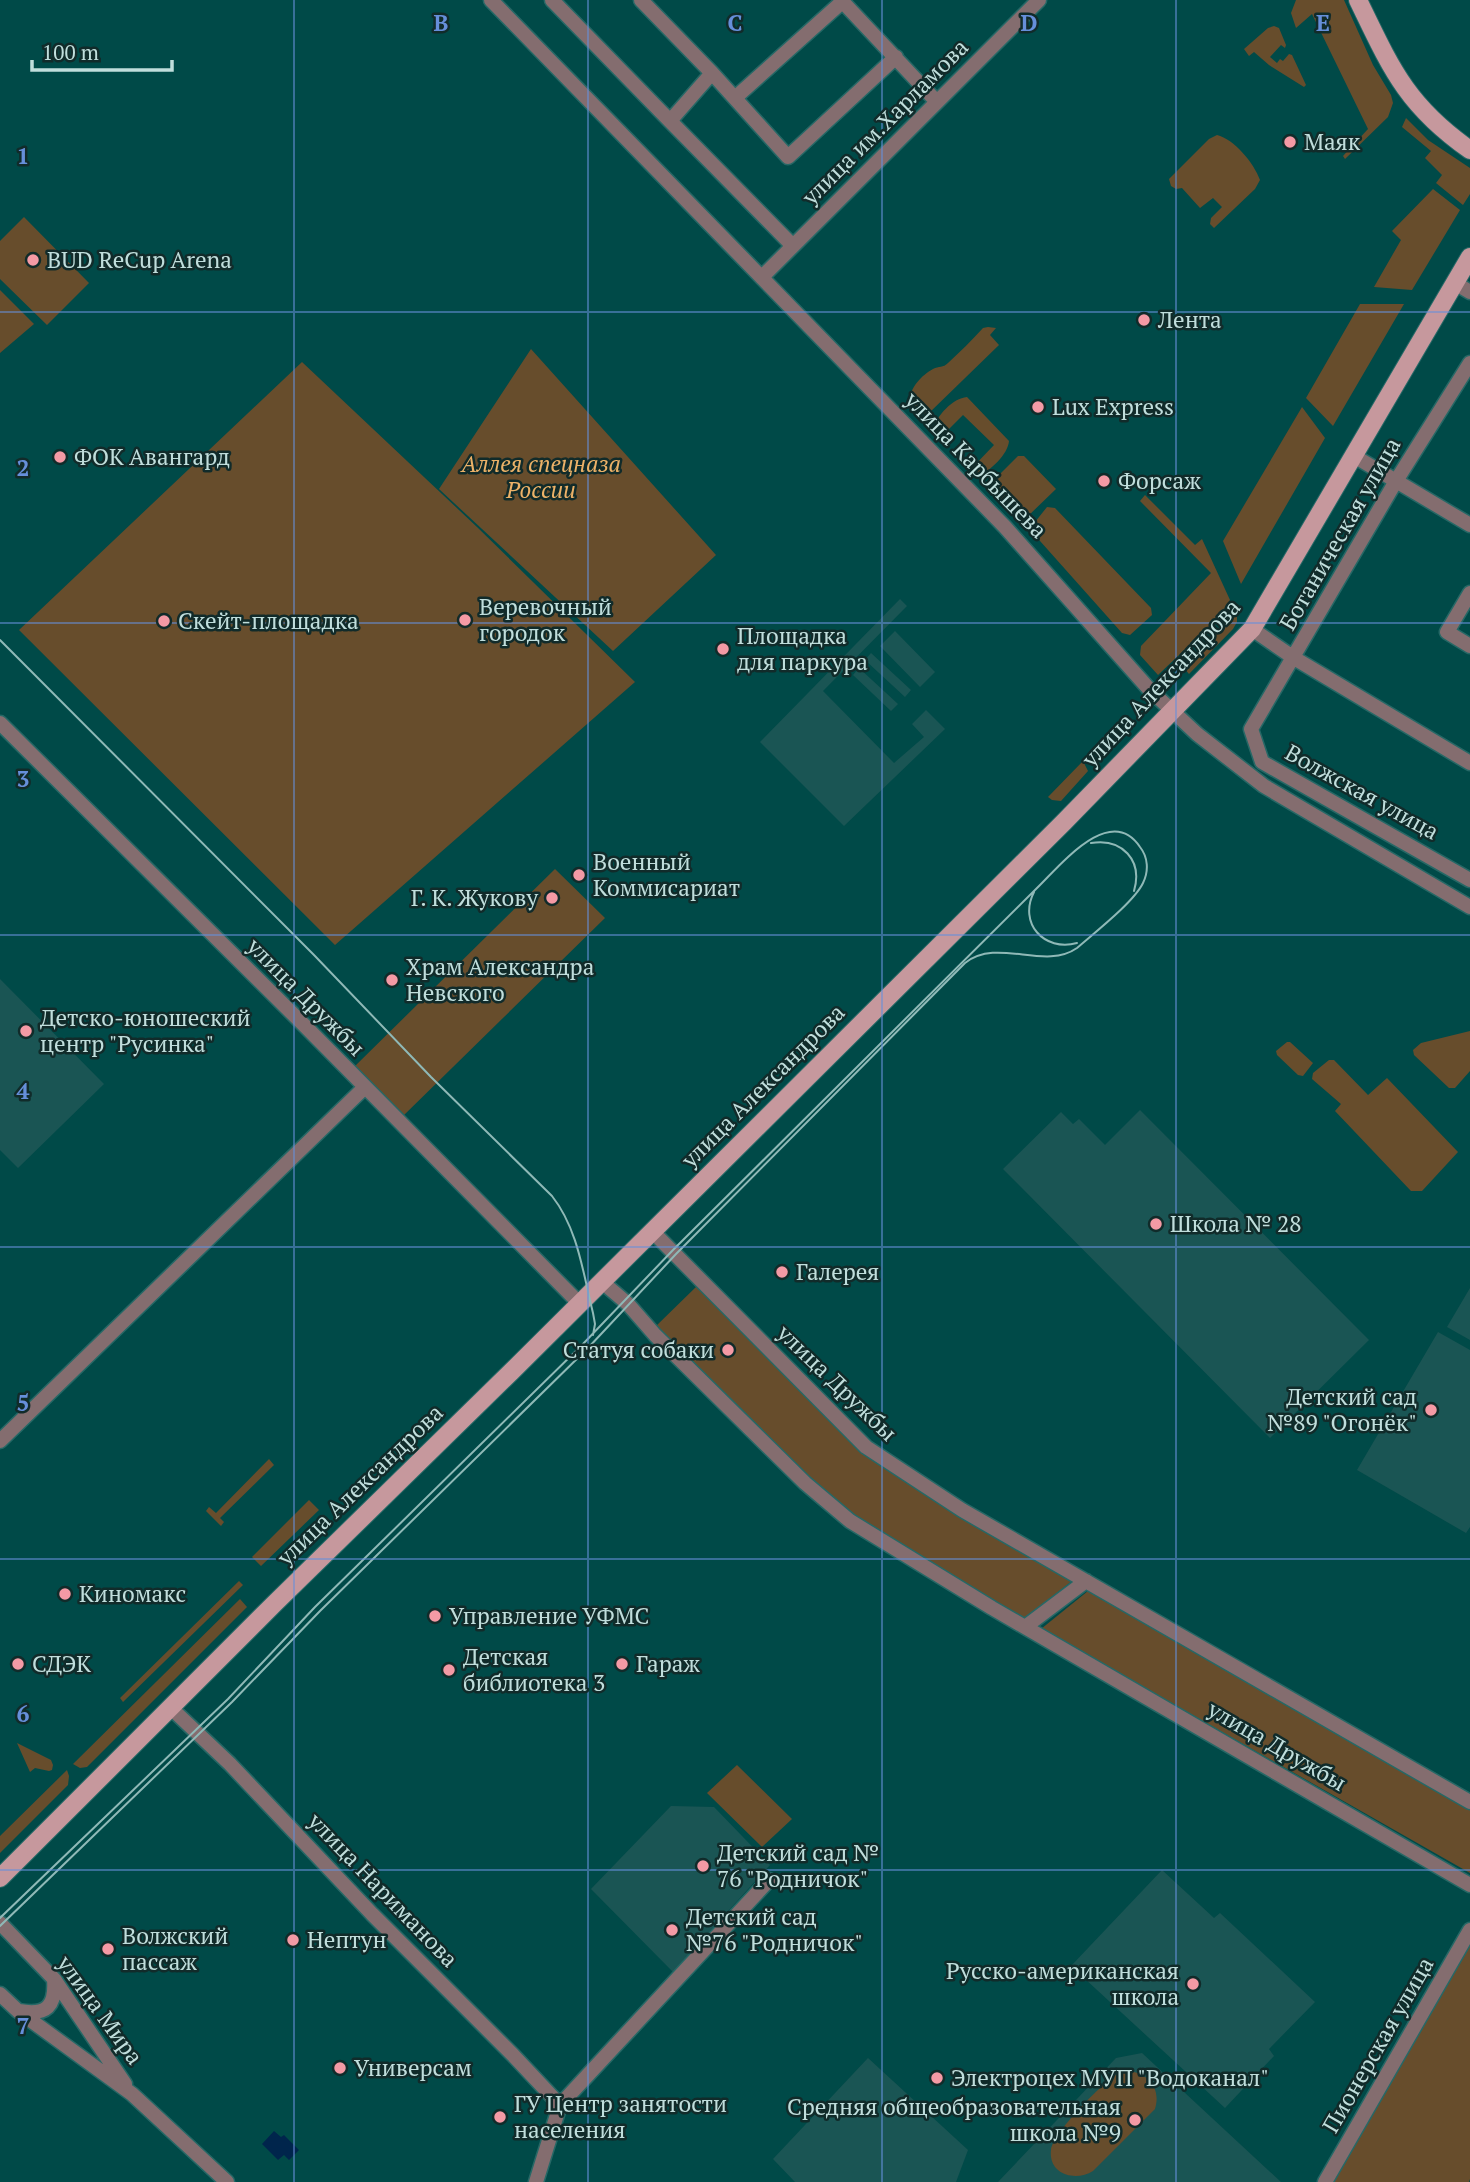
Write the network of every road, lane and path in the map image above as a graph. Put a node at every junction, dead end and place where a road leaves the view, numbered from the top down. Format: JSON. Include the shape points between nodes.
{"nodes":[{"id":1,"x":491,"y":0,"type":"edge"},
{"id":2,"x":552,"y":0,"type":"edge"},
{"id":3,"x":642,"y":0,"type":"edge"},
{"id":4,"x":1039,"y":0,"type":"edge"},
{"id":5,"x":1358,"y":0,"type":"edge"},
{"id":6,"x":842,"y":1,"type":"edge"},
{"id":7,"x":896,"y":57,"type":"junction"},
{"id":8,"x":712,"y":74,"type":"junction"},
{"id":9,"x":736,"y":97,"type":"junction"},
{"id":10,"x":937,"y":102,"type":"junction"},
{"id":11,"x":670,"y":121,"type":"junction"},
{"id":12,"x":1470,"y":150,"type":"edge"},
{"id":13,"x":793,"y":246,"type":"junction"},
{"id":14,"x":1470,"y":257,"type":"edge"},
{"id":15,"x":763,"y":276,"type":"junction"},
{"id":16,"x":1463,"y":288,"type":"edge"},
{"id":17,"x":1470,"y":363,"type":"edge"},
{"id":18,"x":1354,"y":456,"type":"junction"},
{"id":19,"x":1396,"y":481,"type":"junction"},
{"id":20,"x":1470,"y":525,"type":"edge"},
{"id":21,"x":1470,"y":593,"type":"edge"},
{"id":22,"x":1252,"y":629,"type":"junction"},
{"id":23,"x":1470,"y":646,"type":"edge"},
{"id":24,"x":1294,"y":658,"type":"junction"},
{"id":25,"x":1171,"y":711,"type":"junction"},
{"id":26,"x":0,"y":723,"type":"edge"},
{"id":27,"x":1251,"y":729,"type":"joint"},
{"id":28,"x":1470,"y":763,"type":"edge"},
{"id":29,"x":1470,"y":880,"type":"edge"},
{"id":30,"x":1470,"y":906,"type":"edge"},
{"id":31,"x":364,"y":1088,"type":"junction"},
{"id":32,"x":652,"y":1231,"type":"junction"},
{"id":33,"x":601,"y":1281,"type":"junction"},
{"id":34,"x":579,"y":1303,"type":"junction"},
{"id":35,"x":0,"y":1441,"type":"edge"},
{"id":36,"x":1086,"y":1581,"type":"junction"},
{"id":37,"x":1025,"y":1627,"type":"junction"},
{"id":38,"x":172,"y":1709,"type":"junction"},
{"id":39,"x":1470,"y":1802,"type":"edge"},
{"id":40,"x":0,"y":1878,"type":"edge"},
{"id":41,"x":769,"y":1880,"type":"dead end"},
{"id":42,"x":1470,"y":1885,"type":"edge"},
{"id":43,"x":0,"y":1923,"type":"edge"},
{"id":44,"x":1470,"y":1930,"type":"edge"},
{"id":45,"x":54,"y":1979,"type":"junction"},
{"id":46,"x":0,"y":1994,"type":"edge"},
{"id":47,"x":18,"y":2011,"type":"junction"},
{"id":48,"x":132,"y":2094,"type":"junction"},
{"id":49,"x":560,"y":2105,"type":"junction"},
{"id":50,"x":227,"y":2182,"type":"edge"},
{"id":51,"x":536,"y":2182,"type":"edge"},
{"id":52,"x":1325,"y":2182,"type":"edge"}],
"edges":[{"from":1,"to":15,"type":"street","name":"улица Карбышева"},
{"from":2,"to":11,"type":"street"},
{"from":3,"to":8,"type":"street"},
{"from":4,"to":10,"type":"street","name":"улица им.Харламова"},
{"from":5,"to":12,"type":"main road","via":[[1408,94],[1429,118]]},
{"from":6,"to":7,"type":"street"},
{"from":6,"to":9,"type":"street"},
{"from":7,"to":9,"type":"street","via":[[788,157]]},
{"from":7,"to":10,"type":"street"},
{"from":8,"to":9,"type":"street"},
{"from":8,"to":11,"type":"street"},
{"from":10,"to":13,"type":"street","name":"улица им.Харламова"},
{"from":11,"to":13,"type":"street"},
{"from":13,"to":15,"type":"street","name":"улица им.Харламова"},
{"from":14,"to":16,"type":"main road","name":"улица Александрова"},
{"from":15,"to":25,"type":"street","name":"улица Карбышева","via":[[1005,527]]},
{"from":16,"to":18,"type":"main road","name":"улица Александрова"},
{"from":17,"to":19,"type":"street","name":"Ботаническая улица"},
{"from":18,"to":19,"type":"street"},
{"from":18,"to":22,"type":"main road","name":"улица Александрова"},
{"from":19,"to":20,"type":"street"},
{"from":19,"to":24,"type":"street","name":"Ботаническая улица"},
{"from":21,"to":23,"type":"street","via":[[1447,632]]},
{"from":22,"to":24,"type":"street"},
{"from":22,"to":25,"type":"main road","name":"улица Александрова"},
{"from":24,"to":27,"type":"street","name":"Ботаническая улица"},
{"from":24,"to":28,"type":"street"},
{"from":25,"to":30,"type":"street","name":"улица Карбышева","via":[[1264,786]]},
{"from":25,"to":32,"type":"main road","name":"улица Александрова"},
{"from":26,"to":31,"type":"street","name":"улица Дружбы"},
{"from":27,"to":29,"type":"street","name":"Волжская улица","via":[[1262,762]]},
{"from":31,"to":34,"type":"street","name":"улица Дружбы"},
{"from":31,"to":35,"type":"street"},
{"from":32,"to":33,"type":"main road","name":"улица Александрова"},
{"from":32,"to":36,"type":"street","name":"улица Дружбы","via":[[866,1447],[962,1510]]},
{"from":33,"to":34,"type":"main road","name":"улица Александрова"},
{"from":33,"to":37,"type":"street","name":"улица Дружбы","via":[[805,1483],[850,1521]]},
{"from":34,"to":38,"type":"main road","name":"улица Александрова"},
{"from":36,"to":37,"type":"street"},
{"from":36,"to":39,"type":"street","name":"улица Дружбы"},
{"from":37,"to":42,"type":"street","name":"улица Дружбы"},
{"from":38,"to":40,"type":"main road","name":"улица Александрова"},
{"from":38,"to":49,"type":"street","name":"улица Нариманова"},
{"from":41,"to":49,"type":"street"},
{"from":43,"to":45,"type":"street","name":"улица Мира"},
{"from":44,"to":52,"type":"street","name":"Пионерская улица"},
{"from":45,"to":47,"type":"street","via":[[50,2006],[39,2012]]},
{"from":45,"to":48,"type":"street","name":"улица Мира"},
{"from":46,"to":47,"type":"street","name":"улица Мира"},
{"from":47,"to":48,"type":"street","name":"улица Мира"},
{"from":48,"to":50,"type":"street","name":"улица Мира"},
{"from":49,"to":51,"type":"street"}]}
